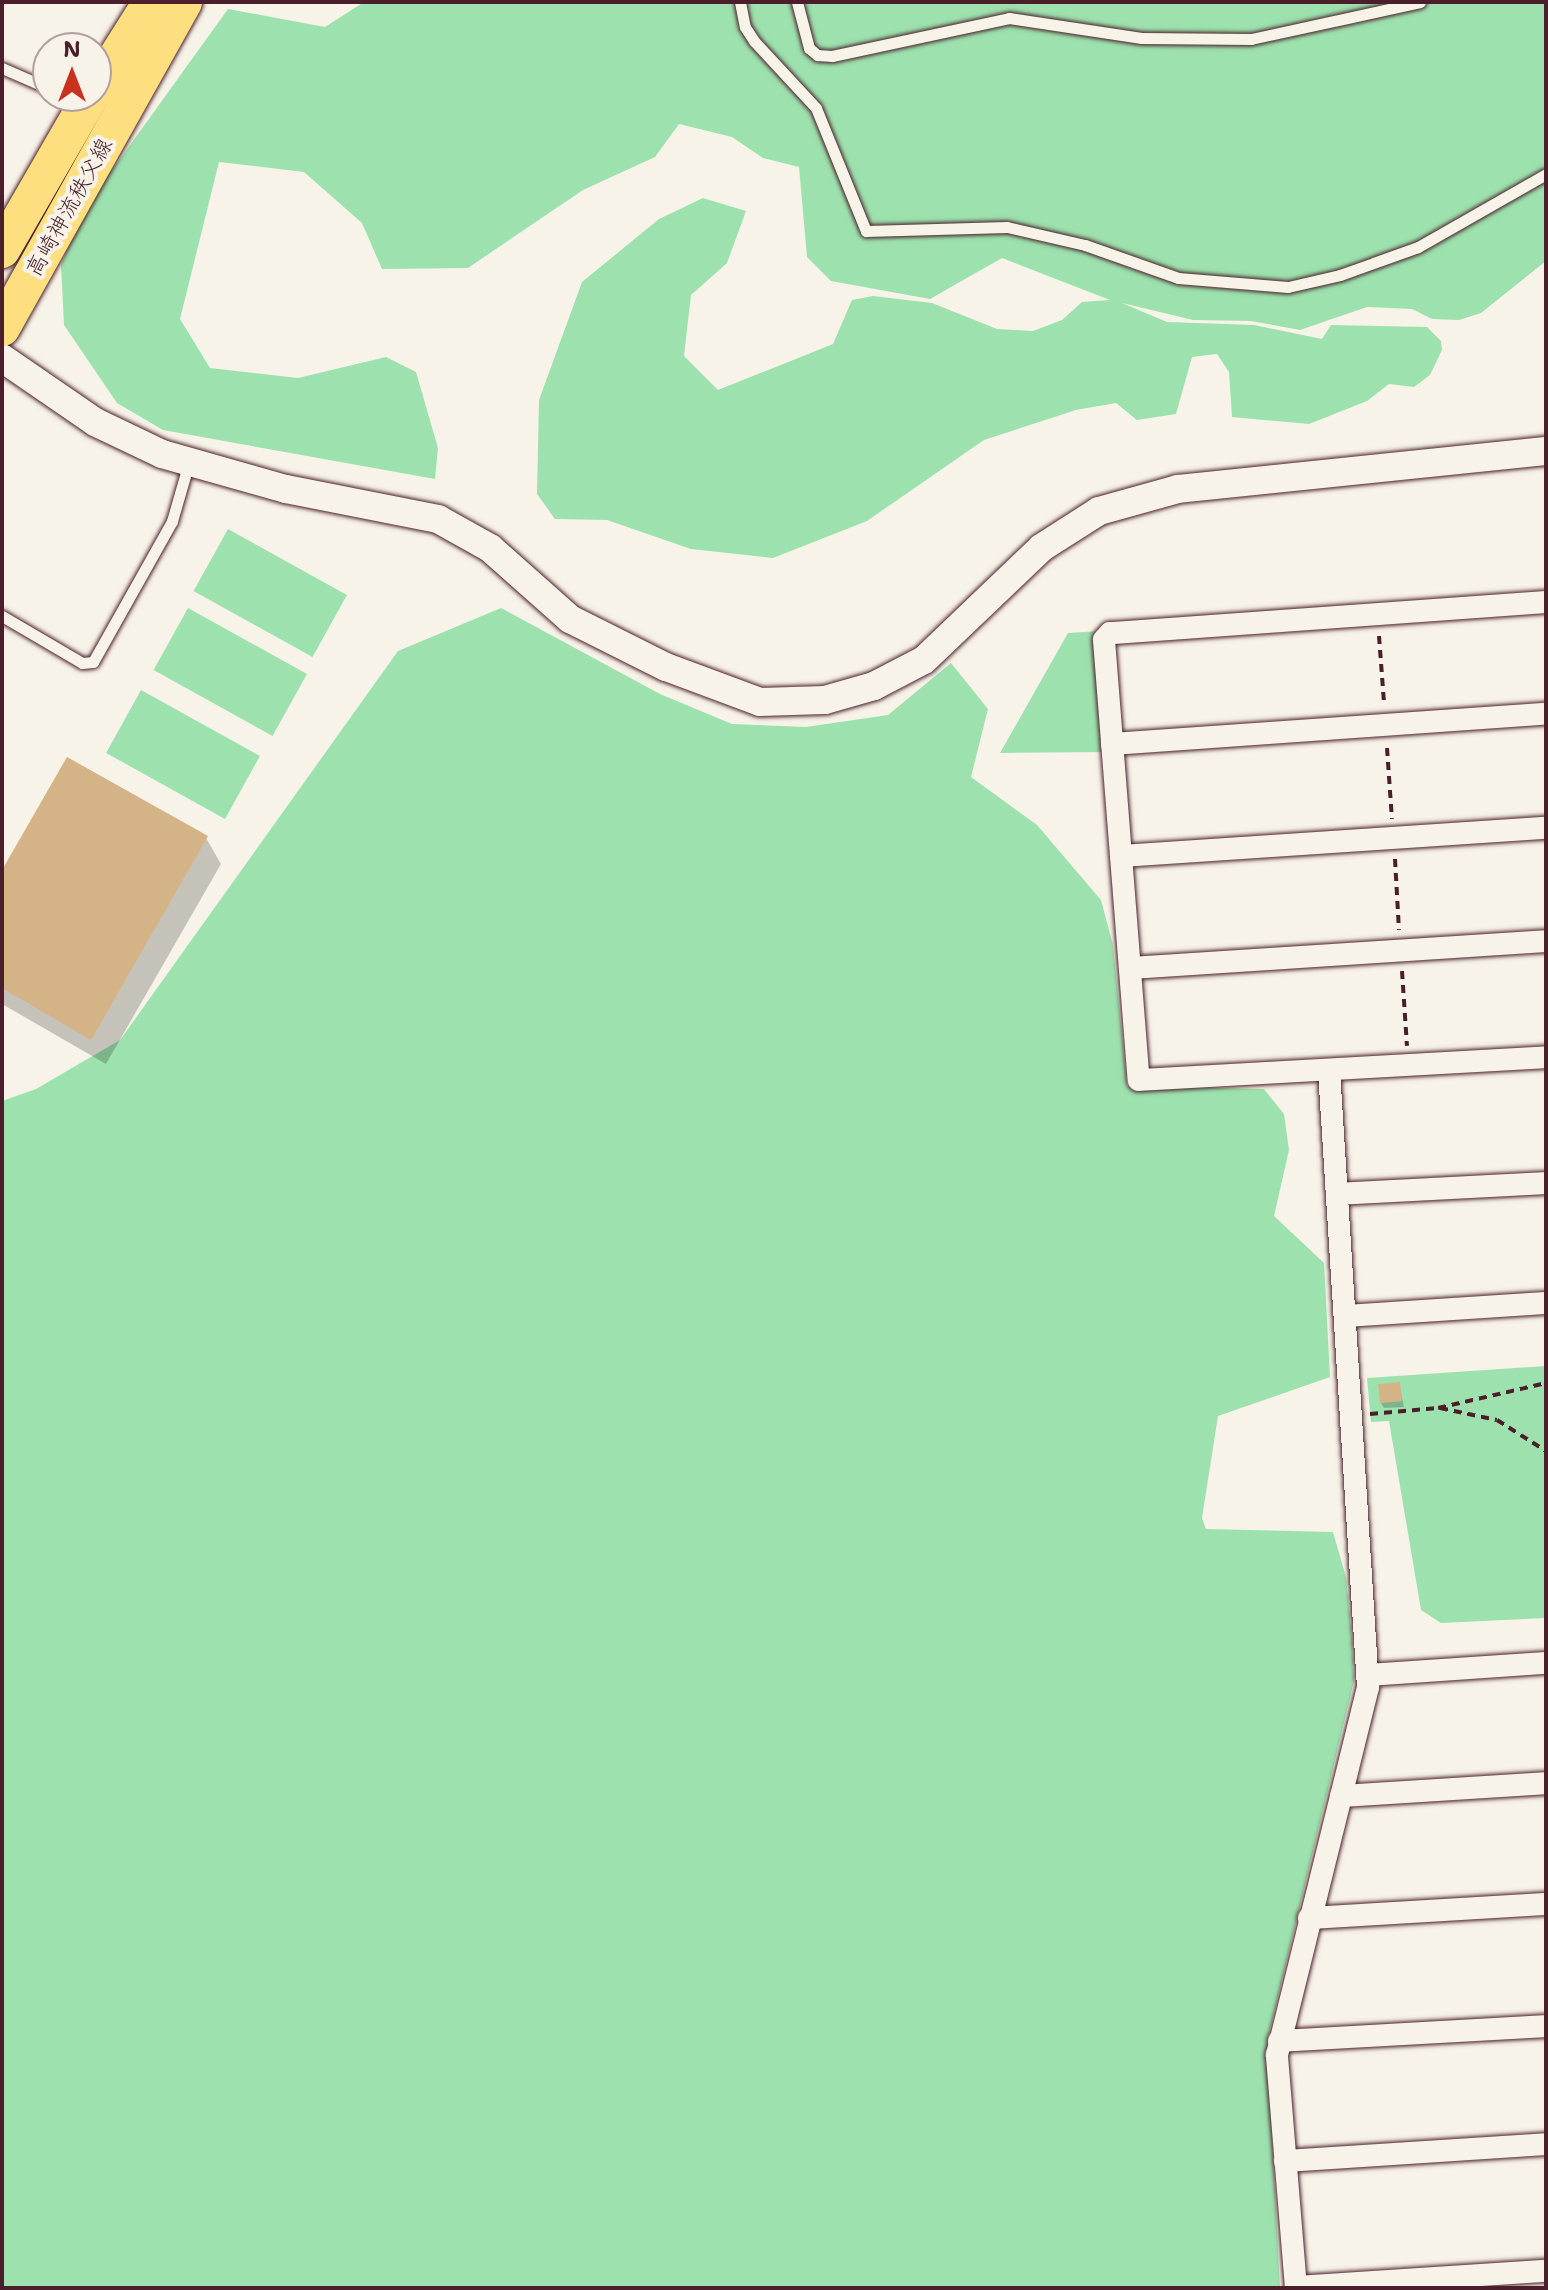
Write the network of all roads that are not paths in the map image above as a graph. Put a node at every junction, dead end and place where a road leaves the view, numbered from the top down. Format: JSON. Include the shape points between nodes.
{"nodes":[{"id":1,"x":151,"y":2,"type":"edge"},
{"id":2,"x":184,"y":2,"type":"edge"},
{"id":3,"x":740,"y":2,"type":"edge"},
{"id":4,"x":797,"y":2,"type":"edge"},
{"id":5,"x":1420,"y":2,"type":"edge"},
{"id":6,"x":2,"y":68,"type":"edge"},
{"id":7,"x":112,"y":75,"type":"edge"},
{"id":8,"x":32,"y":81,"type":"edge"},
{"id":9,"x":112,"y":86,"type":"edge"},
{"id":10,"x":91,"y":112,"type":"edge"},
{"id":11,"x":93,"y":112,"type":"edge"},
{"id":12,"x":1546,"y":174,"type":"edge"},
{"id":13,"x":2,"y":250,"type":"edge"},
{"id":14,"x":2,"y":328,"type":"edge"},
{"id":15,"x":2,"y":358,"type":"edge"},
{"id":16,"x":1546,"y":451,"type":"edge"},
{"id":17,"x":189,"y":462,"type":"junction"},
{"id":18,"x":1546,"y":602,"type":"edge"},
{"id":19,"x":2,"y":616,"type":"edge"},
{"id":20,"x":1546,"y":714,"type":"edge"},
{"id":21,"x":1112,"y":744,"type":"junction"},
{"id":22,"x":1546,"y":828,"type":"edge"},
{"id":23,"x":1121,"y":856,"type":"junction"},
{"id":24,"x":1546,"y":941,"type":"edge"},
{"id":25,"x":1130,"y":968,"type":"junction"},
{"id":26,"x":1546,"y":1057,"type":"edge"},
{"id":27,"x":1329,"y":1071,"type":"junction"},
{"id":28,"x":1546,"y":1183,"type":"edge"},
{"id":29,"x":1337,"y":1194,"type":"junction"},
{"id":30,"x":1546,"y":1303,"type":"edge"},
{"id":31,"x":1345,"y":1316,"type":"junction"},
{"id":32,"x":1546,"y":1663,"type":"edge"},
{"id":33,"x":1368,"y":1675,"type":"junction"},
{"id":34,"x":1546,"y":1783,"type":"edge"},
{"id":35,"x":1341,"y":1796,"type":"junction"},
{"id":36,"x":1546,"y":1904,"type":"edge"},
{"id":37,"x":1309,"y":1918,"type":"junction"},
{"id":38,"x":1546,"y":2026,"type":"edge"},
{"id":39,"x":1279,"y":2041,"type":"junction"},
{"id":40,"x":1546,"y":2144,"type":"edge"},
{"id":41,"x":1285,"y":2161,"type":"junction"},
{"id":42,"x":1546,"y":2271,"type":"edge"},
{"id":43,"x":1296,"y":2287,"type":"edge"}],
"edges":[{"from":1,"to":7,"type":"main road","name":"高崎神流秩父線"},
{"from":2,"to":9,"type":"main road","name":"高崎神流秩父線"},
{"from":3,"to":12,"type":"lane","via":[[754,41],[816,108],[866,231],[1007,227],[1085,245],[1178,278],[1288,287],[1418,247]]},
{"from":4,"to":5,"type":"lane","via":[[809,48],[832,56],[1009,18],[1141,38],[1251,39]]},
{"from":6,"to":8,"type":"lane"},
{"from":10,"to":13,"type":"main road","name":"高崎神流秩父線"},
{"from":11,"to":14,"type":"main road","name":"高崎神流秩父線"},
{"from":15,"to":17,"type":"street","via":[[95,422]]},
{"from":16,"to":17,"type":"street","via":[[1178,489],[1099,511],[1041,548],[924,660],[874,686],[825,700],[760,702],[666,667],[570,619],[490,548],[438,519],[286,489]]},
{"from":17,"to":19,"type":"lane","via":[[172,521],[93,662],[82,663]]},
{"from":18,"to":21,"type":"street","via":[[1110,633],[1104,640]]},
{"from":20,"to":21,"type":"street"},
{"from":21,"to":23,"type":"street"},
{"from":22,"to":23,"type":"street"},
{"from":23,"to":25,"type":"street"},
{"from":24,"to":25,"type":"street"},
{"from":25,"to":27,"type":"street","via":[[1139,1080]]},
{"from":26,"to":27,"type":"street"},
{"from":27,"to":29,"type":"street"},
{"from":28,"to":29,"type":"street"},
{"from":29,"to":31,"type":"street"},
{"from":30,"to":31,"type":"street"},
{"from":31,"to":33,"type":"street"},
{"from":32,"to":33,"type":"street"},
{"from":33,"to":35,"type":"street"},
{"from":34,"to":35,"type":"street"},
{"from":35,"to":37,"type":"street"},
{"from":36,"to":37,"type":"street"},
{"from":37,"to":39,"type":"street"},
{"from":38,"to":39,"type":"street"},
{"from":39,"to":41,"type":"street"},
{"from":40,"to":41,"type":"street"},
{"from":41,"to":43,"type":"street"},
{"from":42,"to":43,"type":"street"}]}
